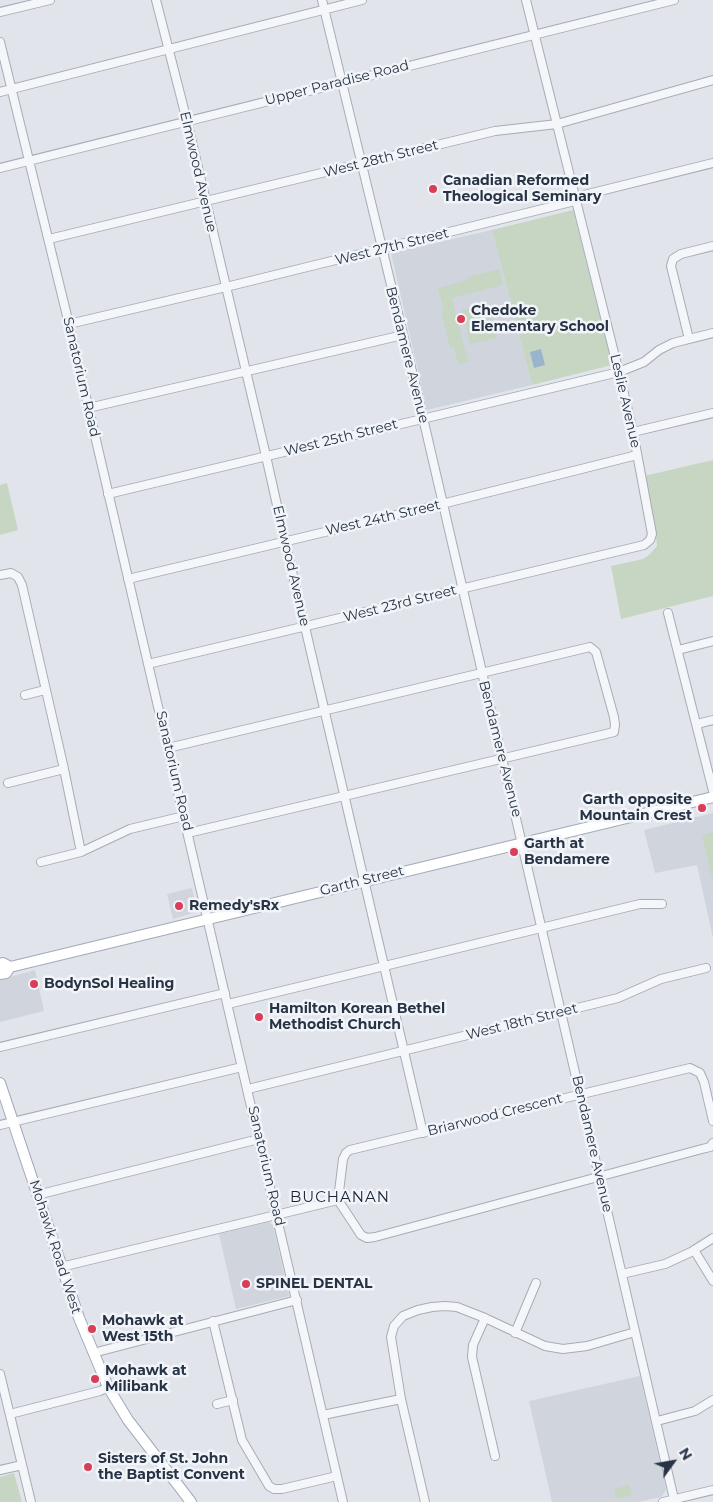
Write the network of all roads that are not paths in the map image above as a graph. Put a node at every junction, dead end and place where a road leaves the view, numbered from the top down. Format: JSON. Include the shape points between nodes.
{"nodes":[{"id":1,"x":50,"y":0,"type":"edge"},
{"id":2,"x":156,"y":0,"type":"edge"},
{"id":3,"x":322,"y":0,"type":"edge"},
{"id":4,"x":362,"y":0,"type":"edge"},
{"id":5,"x":526,"y":0,"type":"edge"},
{"id":6,"x":674,"y":0,"type":"edge"},
{"id":7,"x":324,"y":10,"type":"junction"},
{"id":8,"x":0,"y":12,"type":"edge"},
{"id":9,"x":535,"y":34,"type":"junction"},
{"id":10,"x":0,"y":42,"type":"edge"},
{"id":11,"x":168,"y":48,"type":"junction"},
{"id":12,"x":713,"y":80,"type":"edge"},
{"id":13,"x":342,"y":81,"type":"junction"},
{"id":14,"x":12,"y":88,"type":"junction"},
{"id":15,"x":0,"y":92,"type":"edge"},
{"id":16,"x":187,"y":121,"type":"junction"},
{"id":17,"x":557,"y":124,"type":"junction"},
{"id":18,"x":30,"y":161,"type":"junction"},
{"id":19,"x":362,"y":163,"type":"junction"},
{"id":20,"x":713,"y":163,"type":"edge"},
{"id":21,"x":0,"y":168,"type":"edge"},
{"id":22,"x":575,"y":200,"type":"junction"},
{"id":23,"x":206,"y":202,"type":"junction"},
{"id":24,"x":49,"y":239,"type":"junction"},
{"id":25,"x":713,"y":246,"type":"edge"},
{"id":26,"x":382,"y":249,"type":"junction"},
{"id":27,"x":226,"y":288,"type":"junction"},
{"id":28,"x":68,"y":324,"type":"junction"},
{"id":29,"x":713,"y":333,"type":"edge"},
{"id":30,"x":403,"y":334,"type":"junction"},
{"id":31,"x":689,"y":339,"type":"junction"},
{"id":32,"x":246,"y":372,"type":"junction"},
{"id":33,"x":619,"y":372,"type":"junction"},
{"id":34,"x":88,"y":408,"type":"junction"},
{"id":35,"x":713,"y":413,"type":"edge"},
{"id":36,"x":422,"y":418,"type":"junction"},
{"id":37,"x":633,"y":432,"type":"junction"},
{"id":38,"x":637,"y":455,"type":"junction"},
{"id":39,"x":266,"y":456,"type":"junction"},
{"id":40,"x":108,"y":494,"type":"junction"},
{"id":41,"x":442,"y":504,"type":"junction"},
{"id":42,"x":650,"y":540,"type":"joint"},
{"id":43,"x":284,"y":541,"type":"junction"},
{"id":44,"x":0,"y":575,"type":"edge"},
{"id":45,"x":128,"y":579,"type":"junction"},
{"id":46,"x":462,"y":589,"type":"junction"},
{"id":47,"x":668,"y":613,"type":"dead end"},
{"id":48,"x":305,"y":627,"type":"junction"},
{"id":49,"x":713,"y":641,"type":"edge"},
{"id":50,"x":678,"y":650,"type":"junction"},
{"id":51,"x":148,"y":664,"type":"junction"},
{"id":52,"x":481,"y":673,"type":"junction"},
{"id":53,"x":45,"y":690,"type":"junction"},
{"id":54,"x":25,"y":695,"type":"dead end"},
{"id":55,"x":325,"y":711,"type":"junction"},
{"id":56,"x":713,"y":720,"type":"edge"},
{"id":57,"x":697,"y":724,"type":"junction"},
{"id":58,"x":168,"y":748,"type":"junction"},
{"id":59,"x":502,"y":758,"type":"junction"},
{"id":60,"x":64,"y":769,"type":"junction"},
{"id":61,"x":8,"y":783,"type":"dead end"},
{"id":62,"x":713,"y":791,"type":"edge"},
{"id":63,"x":346,"y":796,"type":"junction"},
{"id":64,"x":713,"y":797,"type":"edge"},
{"id":65,"x":184,"y":816,"type":"junction"},
{"id":66,"x":188,"y":834,"type":"junction"},
{"id":67,"x":522,"y":843,"type":"junction"},
{"id":68,"x":81,"y":852,"type":"junction"},
{"id":69,"x":41,"y":862,"type":"dead end"},
{"id":70,"x":365,"y":880,"type":"junction"},
{"id":71,"x":662,"y":904,"type":"dead end"},
{"id":72,"x":208,"y":919,"type":"junction"},
{"id":73,"x":542,"y":928,"type":"junction"},
{"id":74,"x":0,"y":964,"type":"edge"},
{"id":75,"x":384,"y":966,"type":"junction"},
{"id":76,"x":10,"y":967,"type":"junction"},
{"id":77,"x":706,"y":968,"type":"dead end"},
{"id":78,"x":0,"y":974,"type":"edge"},
{"id":79,"x":226,"y":993,"type":"junction"},
{"id":80,"x":228,"y":1004,"type":"junction"},
{"id":81,"x":562,"y":1013,"type":"junction"},
{"id":82,"x":0,"y":1047,"type":"edge"},
{"id":83,"x":405,"y":1051,"type":"junction"},
{"id":84,"x":242,"y":1067,"type":"junction"},
{"id":85,"x":0,"y":1083,"type":"edge"},
{"id":86,"x":248,"y":1089,"type":"junction"},
{"id":87,"x":580,"y":1094,"type":"junction"},
{"id":88,"x":14,"y":1121,"type":"junction"},
{"id":89,"x":713,"y":1121,"type":"edge"},
{"id":90,"x":0,"y":1125,"type":"edge"},
{"id":91,"x":423,"y":1133,"type":"junction"},
{"id":92,"x":259,"y":1139,"type":"junction"},
{"id":93,"x":713,"y":1143,"type":"edge"},
{"id":94,"x":600,"y":1178,"type":"junction"},
{"id":95,"x":37,"y":1195,"type":"junction"},
{"id":96,"x":338,"y":1200,"type":"junction"},
{"id":97,"x":277,"y":1214,"type":"junction"},
{"id":98,"x":713,"y":1238,"type":"edge"},
{"id":99,"x":694,"y":1250,"type":"junction"},
{"id":100,"x":61,"y":1267,"type":"junction"},
{"id":101,"x":622,"y":1274,"type":"junction"},
{"id":102,"x":713,"y":1281,"type":"edge"},
{"id":103,"x":536,"y":1283,"type":"dead end"},
{"id":104,"x":297,"y":1300,"type":"junction"},
{"id":105,"x":485,"y":1318,"type":"junction"},
{"id":106,"x":213,"y":1321,"type":"junction"},
{"id":107,"x":635,"y":1332,"type":"junction"},
{"id":108,"x":515,"y":1333,"type":"junction"},
{"id":109,"x":93,"y":1352,"type":"junction"},
{"id":110,"x":0,"y":1374,"type":"edge"},
{"id":111,"x":108,"y":1387,"type":"junction"},
{"id":112,"x":401,"y":1399,"type":"junction"},
{"id":113,"x":233,"y":1400,"type":"junction"},
{"id":114,"x":713,"y":1400,"type":"edge"},
{"id":115,"x":218,"y":1404,"type":"dead end"},
{"id":116,"x":10,"y":1414,"type":"junction"},
{"id":117,"x":322,"y":1415,"type":"junction"},
{"id":118,"x":657,"y":1421,"type":"junction"},
{"id":119,"x":495,"y":1456,"type":"dead end"},
{"id":120,"x":22,"y":1465,"type":"junction"},
{"id":121,"x":0,"y":1470,"type":"edge"},
{"id":122,"x":337,"y":1476,"type":"junction"},
{"id":123,"x":713,"y":1490,"type":"edge"},
{"id":124,"x":674,"y":1499,"type":"junction"},
{"id":125,"x":31,"y":1502,"type":"edge"},
{"id":126,"x":192,"y":1502,"type":"edge"},
{"id":127,"x":343,"y":1502,"type":"edge"},
{"id":128,"x":425,"y":1502,"type":"edge"},
{"id":129,"x":663,"y":1502,"type":"edge"}],
"edges":[{"from":1,"to":8,"type":"street"},
{"from":2,"to":11,"type":"street","name":"Elmwood Avenue"},
{"from":3,"to":7,"type":"street","name":"Bendamere Avenue"},
{"from":4,"to":7,"type":"street"},
{"from":5,"to":9,"type":"street","name":"Leslie Avenue"},
{"from":6,"to":9,"type":"street","name":"Upper Paradise Road"},
{"from":7,"to":11,"type":"street"},
{"from":7,"to":13,"type":"street","name":"Bendamere Avenue"},
{"from":9,"to":13,"type":"street","name":"Upper Paradise Road"},
{"from":9,"to":17,"type":"street","name":"Leslie Avenue"},
{"from":10,"to":14,"type":"street","name":"Sanatorium Road"},
{"from":11,"to":14,"type":"street"},
{"from":11,"to":16,"type":"street","name":"Elmwood Avenue"},
{"from":12,"to":17,"type":"street","name":"West 28th Street"},
{"from":13,"to":16,"type":"street","name":"Upper Paradise Road"},
{"from":13,"to":19,"type":"street","name":"Bendamere Avenue"},
{"from":14,"to":15,"type":"street"},
{"from":14,"to":18,"type":"street","name":"Sanatorium Road"},
{"from":16,"to":18,"type":"street","name":"Upper Paradise Road"},
{"from":16,"to":23,"type":"street","name":"Elmwood Avenue"},
{"from":17,"to":19,"type":"street","name":"West 28th Street","via":[[495,131]]},
{"from":17,"to":22,"type":"street","name":"Leslie Avenue"},
{"from":18,"to":21,"type":"street","name":"Upper Paradise Road"},
{"from":18,"to":24,"type":"street","name":"Sanatorium Road"},
{"from":19,"to":23,"type":"street","name":"West 28th Street"},
{"from":19,"to":26,"type":"street","name":"Bendamere Avenue"},
{"from":20,"to":22,"type":"street","name":"West 27th Street"},
{"from":22,"to":26,"type":"street","name":"West 27th Street"},
{"from":22,"to":33,"type":"street","name":"Leslie Avenue"},
{"from":23,"to":24,"type":"street","name":"West 28th Street"},
{"from":23,"to":27,"type":"street","name":"Elmwood Avenue"},
{"from":24,"to":28,"type":"street","name":"Sanatorium Road"},
{"from":25,"to":31,"type":"street","via":[[681,254],[671,266]]},
{"from":26,"to":27,"type":"street","name":"West 27th Street"},
{"from":26,"to":30,"type":"street","name":"Bendamere Avenue"},
{"from":27,"to":28,"type":"street","name":"West 27th Street"},
{"from":27,"to":32,"type":"street","name":"Elmwood Avenue"},
{"from":28,"to":34,"type":"street","name":"Sanatorium Road"},
{"from":29,"to":31,"type":"street","name":"West 25th Street"},
{"from":30,"to":32,"type":"street"},
{"from":30,"to":36,"type":"street","name":"Bendamere Avenue"},
{"from":31,"to":33,"type":"street","name":"West 25th Street","via":[[659,350],[644,362]]},
{"from":32,"to":34,"type":"street"},
{"from":32,"to":39,"type":"street","name":"Elmwood Avenue"},
{"from":33,"to":36,"type":"street","name":"West 25th Street"},
{"from":33,"to":37,"type":"street","name":"Leslie Avenue"},
{"from":34,"to":40,"type":"street","name":"Sanatorium Road"},
{"from":35,"to":37,"type":"street"},
{"from":36,"to":39,"type":"street","name":"West 25th Street"},
{"from":36,"to":41,"type":"street","name":"Bendamere Avenue"},
{"from":37,"to":38,"type":"street","name":"Leslie Avenue"},
{"from":38,"to":41,"type":"street","name":"West 24th Street"},
{"from":38,"to":42,"type":"street","name":"Leslie Avenue","via":[[652,534]]},
{"from":39,"to":40,"type":"street","name":"West 25th Street"},
{"from":39,"to":43,"type":"street","name":"Elmwood Avenue"},
{"from":40,"to":45,"type":"street","name":"Sanatorium Road"},
{"from":41,"to":43,"type":"street","name":"West 24th Street"},
{"from":41,"to":46,"type":"street","name":"Bendamere Avenue"},
{"from":42,"to":46,"type":"street","name":"West 23rd Street","via":[[644,545]]},
{"from":43,"to":45,"type":"street","name":"West 24th Street"},
{"from":43,"to":48,"type":"street","name":"Elmwood Avenue"},
{"from":44,"to":53,"type":"street","via":[[11,573],[22,585]]},
{"from":45,"to":51,"type":"street","name":"Sanatorium Road"},
{"from":46,"to":48,"type":"street","name":"West 23rd Street"},
{"from":46,"to":52,"type":"street","name":"Bendamere Avenue"},
{"from":47,"to":50,"type":"street"},
{"from":48,"to":51,"type":"street","name":"West 23rd Street"},
{"from":48,"to":55,"type":"street","name":"Elmwood Avenue"},
{"from":49,"to":50,"type":"street"},
{"from":50,"to":57,"type":"street"},
{"from":51,"to":58,"type":"street","name":"Sanatorium Road"},
{"from":52,"to":55,"type":"street"},
{"from":52,"to":59,"type":"street","name":"Bendamere Avenue"},
{"from":52,"to":59,"type":"street","via":[[590,647],[596,652],[614,717],[614,732]]},
{"from":53,"to":54,"type":"street"},
{"from":53,"to":60,"type":"street"},
{"from":55,"to":58,"type":"street"},
{"from":55,"to":63,"type":"street","name":"Elmwood Avenue"},
{"from":56,"to":57,"type":"street"},
{"from":57,"to":62,"type":"street"},
{"from":58,"to":65,"type":"street","name":"Sanatorium Road"},
{"from":59,"to":63,"type":"street"},
{"from":59,"to":67,"type":"street","name":"Bendamere Avenue"},
{"from":60,"to":61,"type":"street"},
{"from":60,"to":68,"type":"street"},
{"from":63,"to":66,"type":"street"},
{"from":63,"to":70,"type":"street","name":"Elmwood Avenue"},
{"from":64,"to":67,"type":"main road","name":"Garth Street"},
{"from":65,"to":66,"type":"street","name":"Sanatorium Road"},
{"from":65,"to":68,"type":"street","via":[[120,832]]},
{"from":66,"to":72,"type":"street","name":"Sanatorium Road"},
{"from":67,"to":70,"type":"main road","name":"Garth Street"},
{"from":67,"to":73,"type":"street","name":"Bendamere Avenue"},
{"from":68,"to":69,"type":"street"},
{"from":70,"to":72,"type":"main road","name":"Garth Street"},
{"from":70,"to":75,"type":"street","name":"Elmwood Avenue"},
{"from":71,"to":73,"type":"street","via":[[640,904]]},
{"from":72,"to":76,"type":"main road","name":"Garth Street"},
{"from":72,"to":79,"type":"street","name":"Sanatorium Road"},
{"from":73,"to":75,"type":"street"},
{"from":73,"to":81,"type":"street","name":"Bendamere Avenue"},
{"from":74,"to":76,"type":"main road"},
{"from":75,"to":80,"type":"street"},
{"from":75,"to":83,"type":"street","name":"Elmwood Avenue"},
{"from":76,"to":78,"type":"main road","name":"Garth Street","via":[[6,973]]},
{"from":77,"to":81,"type":"street","name":"West 18th Street","via":[[661,979],[618,998]]},
{"from":79,"to":80,"type":"street","name":"Sanatorium Road"},
{"from":79,"to":82,"type":"street"},
{"from":80,"to":84,"type":"street","name":"Sanatorium Road"},
{"from":81,"to":83,"type":"street","name":"West 18th Street"},
{"from":81,"to":87,"type":"street","name":"Bendamere Avenue"},
{"from":83,"to":86,"type":"street","name":"West 18th Street"},
{"from":83,"to":91,"type":"street","name":"Elmwood Avenue"},
{"from":84,"to":86,"type":"street","name":"Sanatorium Road"},
{"from":84,"to":88,"type":"street"},
{"from":85,"to":88,"type":"main road","name":"Mohawk Road West"},
{"from":86,"to":92,"type":"street","name":"Sanatorium Road"},
{"from":87,"to":89,"type":"street","name":"Briarwood Crescent","via":[[690,1068],[700,1073],[704,1082]]},
{"from":87,"to":91,"type":"street","name":"Briarwood Crescent"},
{"from":87,"to":94,"type":"street","name":"Bendamere Avenue"},
{"from":88,"to":90,"type":"street"},
{"from":88,"to":95,"type":"main road","name":"Mohawk Road West"},
{"from":91,"to":96,"type":"street","name":"Briarwood Crescent","via":[[350,1150],[343,1159]]},
{"from":92,"to":95,"type":"street"},
{"from":92,"to":97,"type":"street","name":"Sanatorium Road"},
{"from":93,"to":94,"type":"street","via":[[702,1150]]},
{"from":94,"to":96,"type":"street","via":[[367,1238]]},
{"from":94,"to":101,"type":"street","name":"Bendamere Avenue"},
{"from":95,"to":100,"type":"main road","name":"Mohawk Road West"},
{"from":96,"to":97,"type":"street"},
{"from":97,"to":100,"type":"street"},
{"from":97,"to":104,"type":"street","name":"Sanatorium Road"},
{"from":98,"to":99,"type":"street"},
{"from":99,"to":101,"type":"street","via":[[656,1267]]},
{"from":99,"to":102,"type":"street"},
{"from":100,"to":109,"type":"main road","name":"Mohawk Road West"},
{"from":101,"to":107,"type":"street","name":"Bendamere Avenue"},
{"from":103,"to":108,"type":"street"},
{"from":104,"to":106,"type":"street"},
{"from":104,"to":117,"type":"street","name":"Sanatorium Road"},
{"from":105,"to":108,"type":"street"},
{"from":105,"to":112,"type":"street","via":[[445,1306],[418,1310],[404,1316],[394,1326],[391,1337]]},
{"from":105,"to":119,"type":"street","via":[[472,1357]]},
{"from":106,"to":109,"type":"street"},
{"from":106,"to":113,"type":"street"},
{"from":107,"to":108,"type":"street","via":[[564,1349],[545,1346]]},
{"from":107,"to":118,"type":"street","name":"Bendamere Avenue"},
{"from":109,"to":111,"type":"main road","name":"Mohawk Road West"},
{"from":110,"to":116,"type":"street"},
{"from":111,"to":116,"type":"street"},
{"from":111,"to":126,"type":"main road","name":"Mohawk Road West","via":[[132,1426]]},
{"from":112,"to":117,"type":"street"},
{"from":112,"to":128,"type":"street"},
{"from":113,"to":115,"type":"street"},
{"from":113,"to":122,"type":"street","via":[[242,1440],[269,1486],[282,1489]]},
{"from":114,"to":118,"type":"street","via":[[695,1412]]},
{"from":116,"to":120,"type":"street"},
{"from":117,"to":122,"type":"street","name":"Sanatorium Road"},
{"from":118,"to":124,"type":"street","name":"Bendamere Avenue"},
{"from":120,"to":121,"type":"street"},
{"from":120,"to":125,"type":"street"},
{"from":122,"to":127,"type":"street","name":"Sanatorium Road"},
{"from":123,"to":124,"type":"street"},
{"from":124,"to":129,"type":"street"}]}
